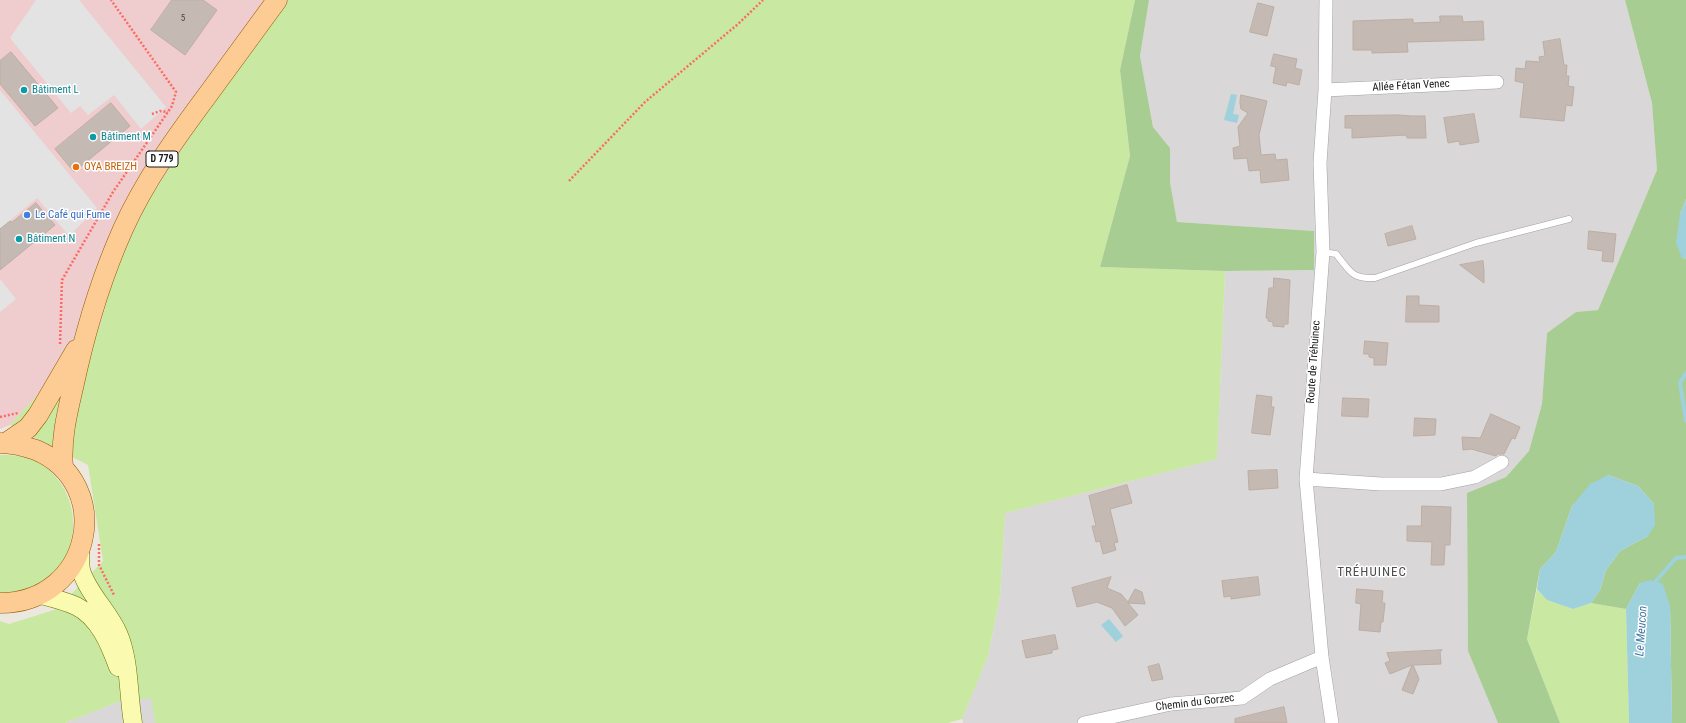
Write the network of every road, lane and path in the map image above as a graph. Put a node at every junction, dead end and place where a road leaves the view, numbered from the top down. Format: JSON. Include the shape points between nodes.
{"nodes":[{"id":1,"x":110,"y":0,"type":"edge"},
{"id":2,"x":277,"y":0,"type":"edge"},
{"id":3,"x":763,"y":0,"type":"edge"},
{"id":4,"x":1326,"y":0,"type":"edge"},
{"id":5,"x":1497,"y":82,"type":"dead end"},
{"id":6,"x":1325,"y":90,"type":"junction"},
{"id":7,"x":168,"y":112,"type":"junction"},
{"id":8,"x":152,"y":114,"type":"dead end"},
{"id":9,"x":569,"y":181,"type":"dead end"},
{"id":10,"x":1569,"y":219,"type":"dead end"},
{"id":11,"x":1323,"y":252,"type":"junction"},
{"id":12,"x":84,"y":339,"type":"junction"},
{"id":13,"x":65,"y":353,"type":"junction"},
{"id":14,"x":23,"y":412,"type":"dead end"},
{"id":15,"x":0,"y":417,"type":"edge"},
{"id":16,"x":10,"y":444,"type":"edge"},
{"id":17,"x":1502,"y":462,"type":"dead end"},
{"id":18,"x":63,"y":468,"type":"junction"},
{"id":19,"x":1306,"y":479,"type":"junction"},
{"id":20,"x":99,"y":538,"type":"dead end"},
{"id":21,"x":80,"y":551,"type":"junction"},
{"id":22,"x":40,"y":595,"type":"junction"},
{"id":23,"x":116,"y":598,"type":"dead end"},
{"id":24,"x":5,"y":606,"type":"edge"},
{"id":25,"x":1322,"y":657,"type":"junction"},
{"id":26,"x":130,"y":704,"type":"junction"},
{"id":27,"x":133,"y":723,"type":"edge"},
{"id":28,"x":1084,"y":723,"type":"edge"},
{"id":29,"x":1332,"y":723,"type":"edge"}],
"edges":[{"from":1,"to":7,"type":"path","via":[[176,92]]},
{"from":2,"to":12,"type":"main road","number":"D 779","via":[[176,136],[149,180],[121,234]]},
{"from":3,"to":9,"type":"path","via":[[645,102]]},
{"from":4,"to":6,"type":"street","name":"Route de Tréhuinec"},
{"from":5,"to":6,"type":"street","name":"Allée Fétan Venec"},
{"from":6,"to":11,"type":"street","name":"Route de Tréhuinec","via":[[1320,163]]},
{"from":7,"to":8,"type":"path"},
{"from":7,"to":13,"type":"path","via":[[113,192],[62,280],[60,344]]},
{"from":10,"to":11,"type":"lane","via":[[1476,243],[1375,278],[1362,278],[1352,274],[1336,254]]},
{"from":11,"to":19,"type":"street","name":"Route de Tréhuinec"},
{"from":12,"to":13,"type":"main road","number":"D 779"},
{"from":12,"to":18,"type":"main road","number":"D 779","via":[[64,426],[61,448]]},
{"from":13,"to":16,"type":"main road","number":"D 779","via":[[38,415]]},
{"from":14,"to":15,"type":"path"},
{"from":16,"to":18,"type":"main road","via":[[45,454]]},
{"from":17,"to":19,"type":"street","via":[[1475,477],[1441,484],[1381,484]]},
{"from":18,"to":21,"type":"main road","via":[[76,487],[83,508],[85,530]]},
{"from":19,"to":25,"type":"street","name":"Route de Tréhuinec"},
{"from":20,"to":23,"type":"path","via":[[99,565]]},
{"from":21,"to":22,"type":"main road","via":[[71,569],[57,584]]},
{"from":21,"to":26,"type":"main road","via":[[81,570],[110,616],[125,652]]},
{"from":22,"to":24,"type":"main road"},
{"from":22,"to":26,"type":"main road","via":[[78,607],[89,616],[103,633],[112,652]]},
{"from":25,"to":28,"type":"street","name":"Chemin du Gorzec","via":[[1270,679],[1242,698],[1170,704]]},
{"from":25,"to":29,"type":"street","name":"Route de Tréhuinec"},
{"from":26,"to":27,"type":"main road"}]}
